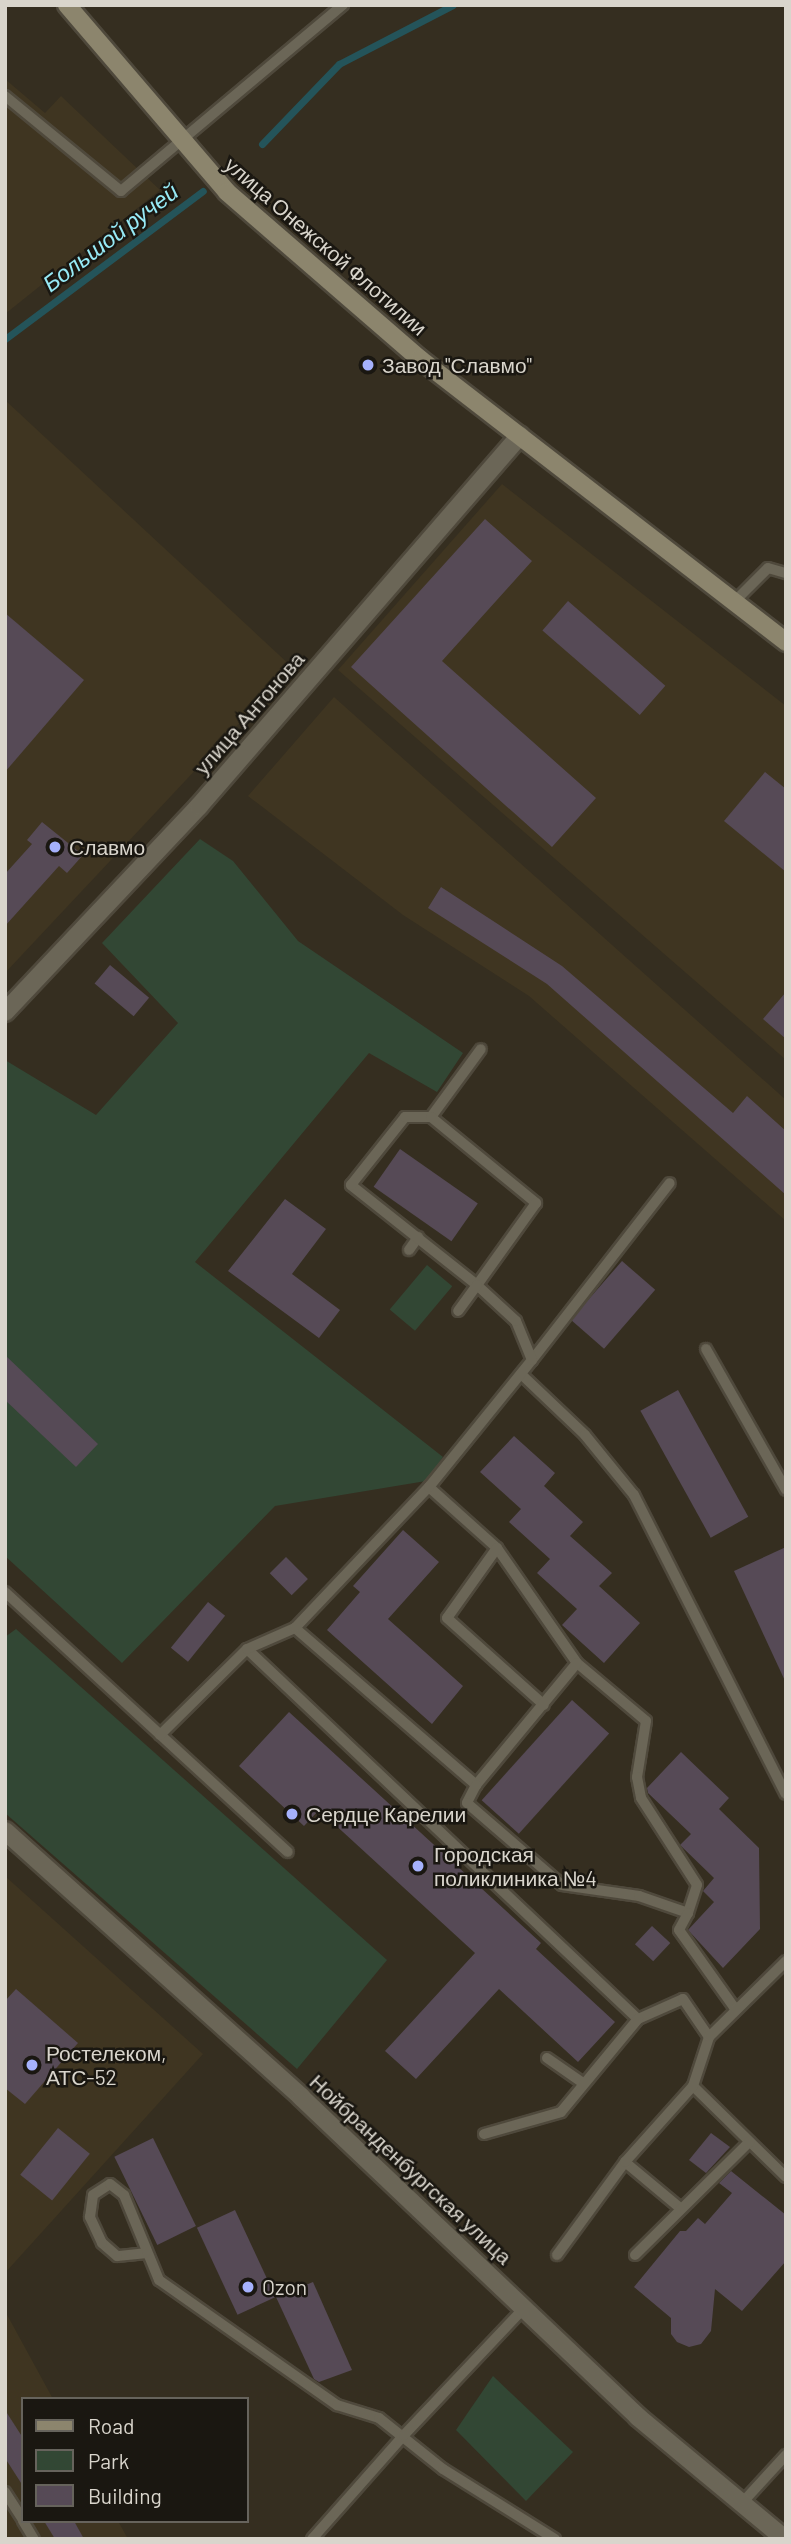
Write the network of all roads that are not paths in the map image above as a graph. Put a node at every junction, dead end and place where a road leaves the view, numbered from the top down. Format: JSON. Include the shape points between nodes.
{"nodes":[{"id":1,"x":67,"y":5,"type":"edge"},
{"id":2,"x":342,"y":5,"type":"edge"},
{"id":3,"x":5,"y":96,"type":"edge"},
{"id":4,"x":180,"y":141,"type":"junction"},
{"id":5,"x":520,"y":436,"type":"junction"},
{"id":6,"x":786,"y":573,"type":"edge"},
{"id":7,"x":733,"y":603,"type":"junction"},
{"id":8,"x":786,"y":642,"type":"edge"},
{"id":9,"x":5,"y":1012,"type":"edge"},
{"id":10,"x":481,"y":1049,"type":"dead end"},
{"id":11,"x":431,"y":1117,"type":"junction"},
{"id":12,"x":670,"y":1183,"type":"dead end"},
{"id":13,"x":418,"y":1237,"type":"junction"},
{"id":14,"x":409,"y":1250,"type":"dead end"},
{"id":15,"x":477,"y":1285,"type":"junction"},
{"id":16,"x":458,"y":1311,"type":"dead end"},
{"id":17,"x":706,"y":1349,"type":"dead end"},
{"id":18,"x":532,"y":1360,"type":"junction"},
{"id":19,"x":521,"y":1374,"type":"junction"},
{"id":20,"x":429,"y":1487,"type":"junction"},
{"id":21,"x":786,"y":1490,"type":"edge"},
{"id":22,"x":497,"y":1548,"type":"junction"},
{"id":23,"x":5,"y":1592,"type":"edge"},
{"id":24,"x":295,"y":1628,"type":"junction"},
{"id":25,"x":247,"y":1649,"type":"junction"},
{"id":26,"x":576,"y":1663,"type":"junction"},
{"id":27,"x":544,"y":1704,"type":"junction"},
{"id":28,"x":160,"y":1735,"type":"junction"},
{"id":29,"x":476,"y":1785,"type":"junction"},
{"id":30,"x":786,"y":1794,"type":"edge"},
{"id":31,"x":5,"y":1831,"type":"edge"},
{"id":32,"x":288,"y":1852,"type":"dead end"},
{"id":33,"x":688,"y":1913,"type":"junction"},
{"id":34,"x":786,"y":1961,"type":"edge"},
{"id":35,"x":736,"y":2010,"type":"junction"},
{"id":36,"x":638,"y":2019,"type":"junction"},
{"id":37,"x":709,"y":2037,"type":"junction"},
{"id":38,"x":547,"y":2058,"type":"dead end"},
{"id":39,"x":583,"y":2083,"type":"junction"},
{"id":40,"x":693,"y":2086,"type":"junction"},
{"id":41,"x":484,"y":2134,"type":"dead end"},
{"id":42,"x":749,"y":2141,"type":"junction"},
{"id":43,"x":625,"y":2162,"type":"junction"},
{"id":44,"x":786,"y":2178,"type":"edge"},
{"id":45,"x":680,"y":2208,"type":"junction"},
{"id":46,"x":147,"y":2253,"type":"junction"},
{"id":47,"x":557,"y":2255,"type":"dead end"},
{"id":48,"x":635,"y":2255,"type":"dead end"},
{"id":49,"x":524,"y":2307,"type":"junction"},
{"id":50,"x":404,"y":2435,"type":"junction"},
{"id":51,"x":786,"y":2455,"type":"edge"},
{"id":52,"x":5,"y":2492,"type":"edge"},
{"id":53,"x":742,"y":2503,"type":"junction"},
{"id":54,"x":21,"y":2518,"type":"edge"},
{"id":55,"x":24,"y":2523,"type":"edge"},
{"id":56,"x":34,"y":2539,"type":"edge"},
{"id":57,"x":312,"y":2539,"type":"edge"},
{"id":58,"x":555,"y":2539,"type":"edge"},
{"id":59,"x":785,"y":2539,"type":"edge"}],
"edges":[{"from":1,"to":4,"type":"main road","name":"улица Онежской Флотилии"},
{"from":2,"to":4,"type":"lane"},
{"from":3,"to":4,"type":"lane","via":[[121,191]]},
{"from":4,"to":5,"type":"main road","name":"улица Онежской Флотилии","via":[[227,192],[391,334]]},
{"from":5,"to":7,"type":"main road","name":"улица Онежской Флотилии"},
{"from":5,"to":9,"type":"street","name":"улица Антонова","via":[[199,806]]},
{"from":6,"to":7,"type":"lane","via":[[768,568]]},
{"from":7,"to":8,"type":"main road","name":"улица Онежской Флотилии"},
{"from":10,"to":11,"type":"lane"},
{"from":11,"to":13,"type":"lane","via":[[405,1117],[351,1185]]},
{"from":11,"to":15,"type":"lane","via":[[536,1203]]},
{"from":12,"to":18,"type":"lane"},
{"from":13,"to":14,"type":"lane"},
{"from":13,"to":15,"type":"lane"},
{"from":15,"to":16,"type":"lane"},
{"from":15,"to":18,"type":"lane","via":[[516,1321]]},
{"from":17,"to":21,"type":"lane"},
{"from":18,"to":19,"type":"lane"},
{"from":19,"to":20,"type":"lane"},
{"from":19,"to":30,"type":"lane","via":[[585,1436],[634,1496]]},
{"from":20,"to":22,"type":"lane"},
{"from":20,"to":24,"type":"lane"},
{"from":22,"to":26,"type":"lane"},
{"from":22,"to":27,"type":"lane","via":[[447,1618]]},
{"from":23,"to":28,"type":"lane"},
{"from":24,"to":25,"type":"lane"},
{"from":24,"to":29,"type":"lane"},
{"from":25,"to":28,"type":"lane"},
{"from":25,"to":36,"type":"lane"},
{"from":26,"to":27,"type":"lane"},
{"from":26,"to":33,"type":"lane","via":[[646,1721],[637,1777],[641,1798],[697,1885]]},
{"from":27,"to":29,"type":"lane"},
{"from":28,"to":32,"type":"lane"},
{"from":29,"to":33,"type":"lane","via":[[467,1802],[562,1885],[639,1896]]},
{"from":31,"to":49,"type":"street","name":"Нойбранденбургская улица","via":[[302,2097]]},
{"from":33,"to":35,"type":"lane","via":[[679,1930]]},
{"from":34,"to":35,"type":"lane"},
{"from":35,"to":37,"type":"lane"},
{"from":36,"to":37,"type":"lane","via":[[683,1999]]},
{"from":36,"to":39,"type":"lane"},
{"from":37,"to":40,"type":"lane"},
{"from":38,"to":39,"type":"lane"},
{"from":39,"to":41,"type":"lane","via":[[561,2112]]},
{"from":40,"to":42,"type":"lane"},
{"from":40,"to":43,"type":"lane"},
{"from":42,"to":44,"type":"lane"},
{"from":42,"to":45,"type":"lane"},
{"from":43,"to":45,"type":"lane"},
{"from":43,"to":47,"type":"lane"},
{"from":45,"to":48,"type":"lane"},
{"from":46,"to":46,"type":"lane","via":[[117,2256],[102,2244],[90,2217],[93,2195],[110,2184],[124,2195]]},
{"from":46,"to":50,"type":"lane","via":[[159,2280],[278,2365],[337,2406],[379,2418]]},
{"from":49,"to":50,"type":"lane"},
{"from":49,"to":53,"type":"street","name":"Нойбранденбургская улица","via":[[638,2417]]},
{"from":50,"to":57,"type":"lane"},
{"from":50,"to":58,"type":"lane","via":[[443,2469]]},
{"from":51,"to":53,"type":"lane"},
{"from":52,"to":54,"type":"lane"},
{"from":53,"to":59,"type":"street","name":"Нойбранденбургская улица"},
{"from":55,"to":56,"type":"lane"}]}
